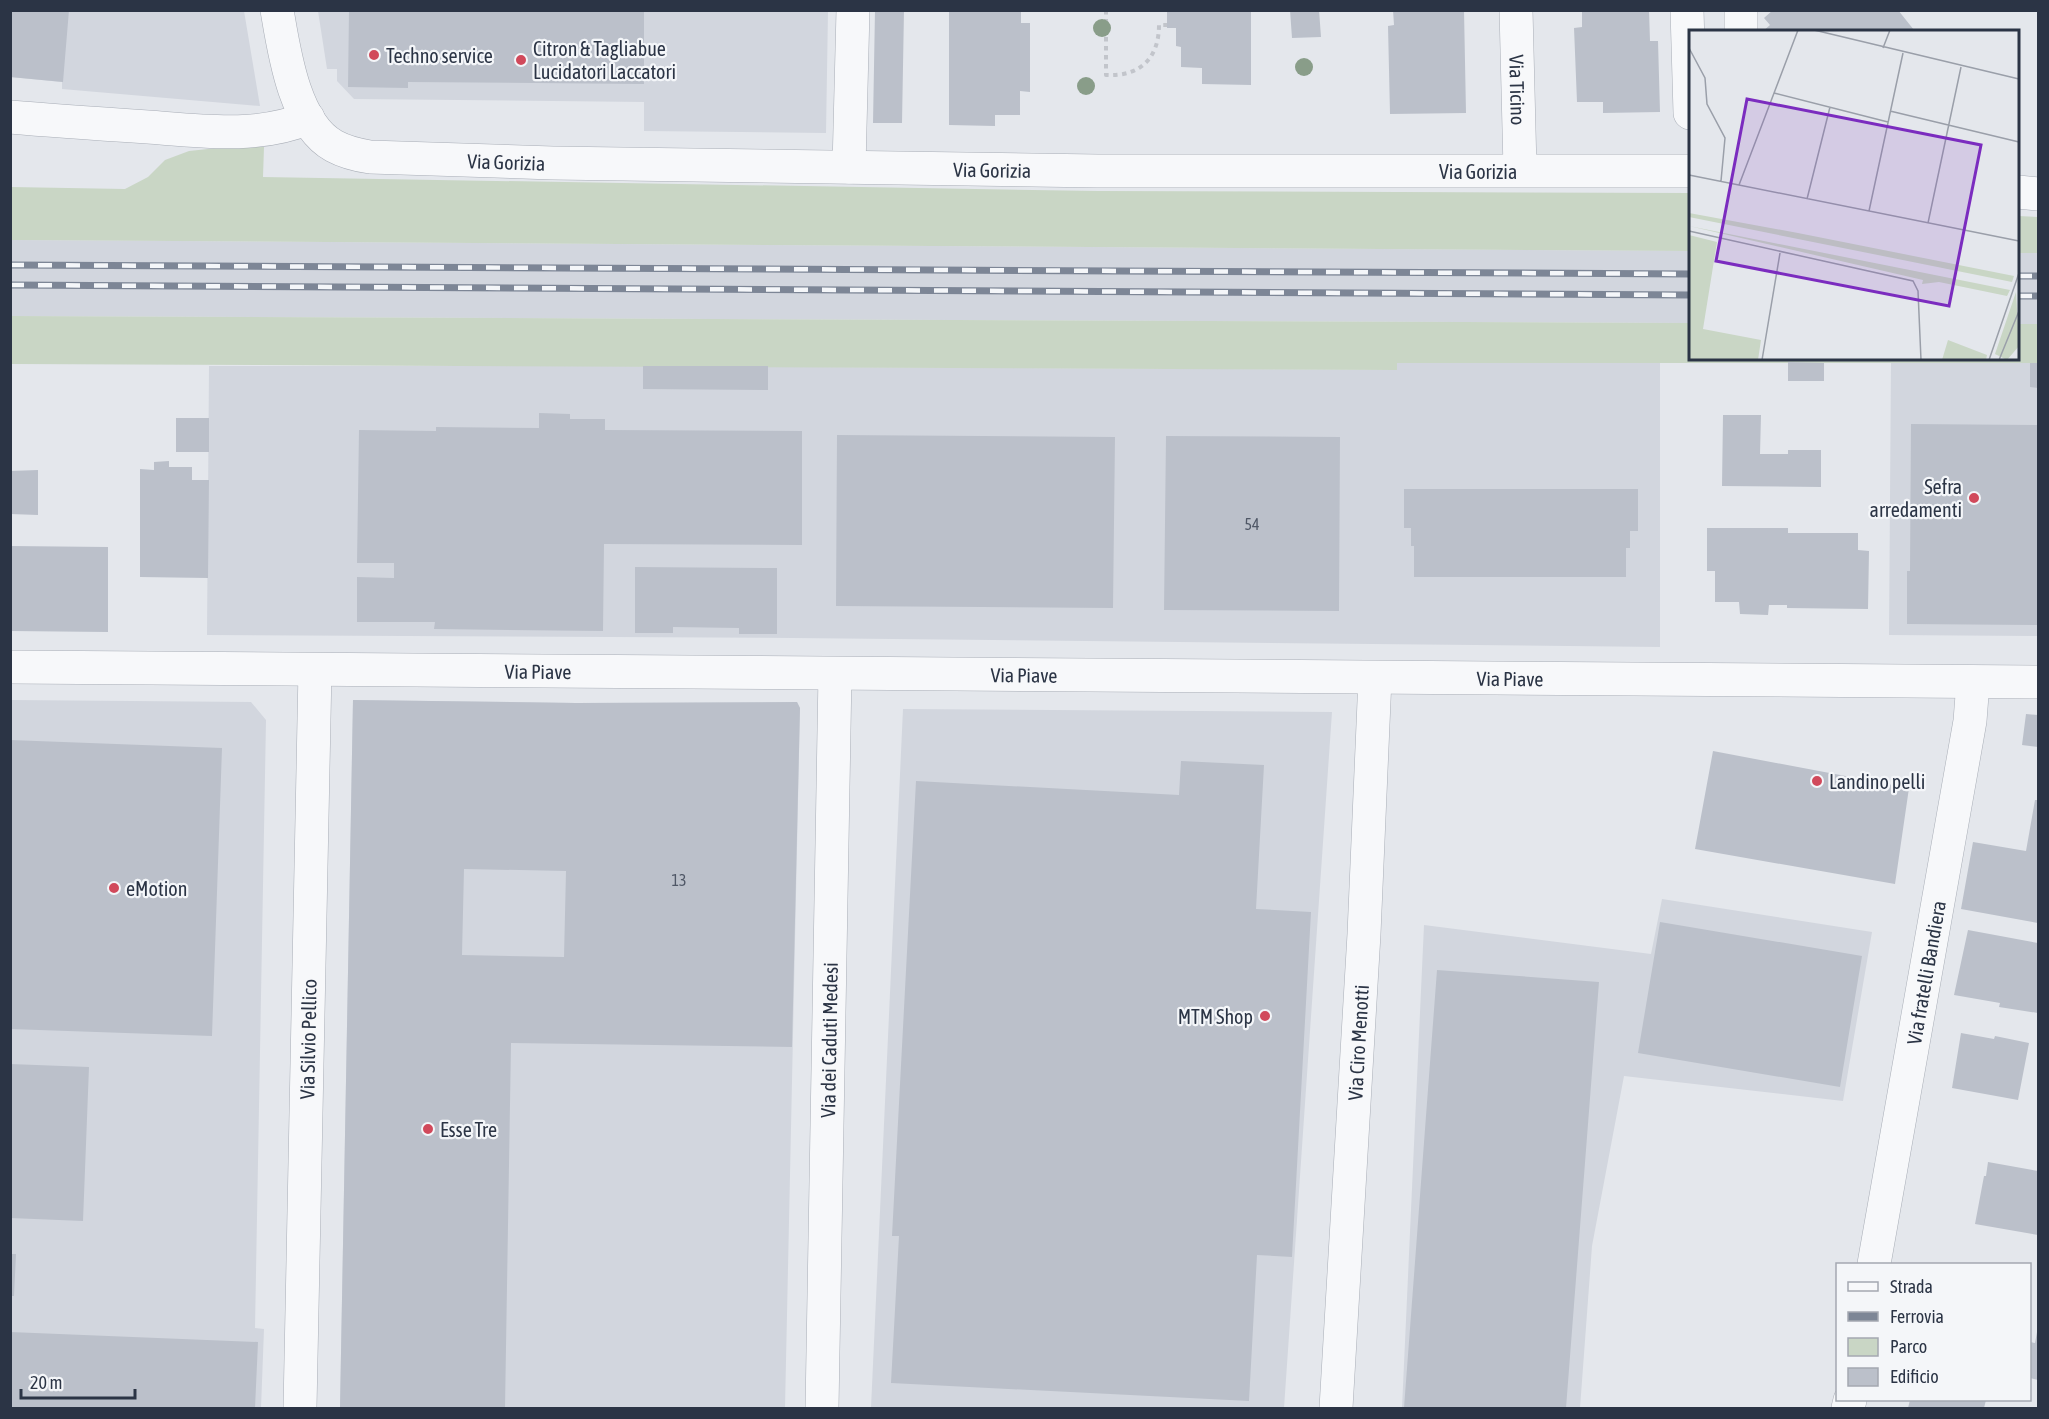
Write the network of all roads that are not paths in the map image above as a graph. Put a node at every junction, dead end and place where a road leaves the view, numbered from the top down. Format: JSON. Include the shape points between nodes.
{"nodes":[{"id":1,"x":277,"y":10,"type":"edge"},
{"id":2,"x":853,"y":10,"type":"edge"},
{"id":3,"x":1516,"y":10,"type":"edge"},
{"id":4,"x":1687,"y":10,"type":"edge"},
{"id":5,"x":1741,"y":10,"type":"edge"},
{"id":6,"x":1741,"y":30,"type":"edge"},
{"id":7,"x":1689,"y":78,"type":"edge"},
{"id":8,"x":10,"y":117,"type":"edge"},
{"id":9,"x":308,"y":118,"type":"junction"},
{"id":10,"x":849,"y":167,"type":"junction"},
{"id":11,"x":1520,"y":169,"type":"junction"},
{"id":12,"x":1689,"y":171,"type":"edge"},
{"id":13,"x":2019,"y":192,"type":"edge"},
{"id":14,"x":2038,"y":194,"type":"edge"},
{"id":15,"x":10,"y":667,"type":"edge"},
{"id":16,"x":315,"y":670,"type":"junction"},
{"id":17,"x":835,"y":674,"type":"junction"},
{"id":18,"x":1375,"y":678,"type":"junction"},
{"id":19,"x":1973,"y":682,"type":"junction"},
{"id":20,"x":2038,"y":682,"type":"edge"},
{"id":21,"x":1874,"y":1263,"type":"edge"},
{"id":22,"x":300,"y":1408,"type":"edge"},
{"id":23,"x":822,"y":1408,"type":"edge"},
{"id":24,"x":1336,"y":1408,"type":"edge"}],
"edges":[{"from":1,"to":9,"type":"street","name":"Via Gorizia","via":[[292,80]]},
{"from":2,"to":10,"type":"street"},
{"from":3,"to":11,"type":"street","name":"Via Ticino"},
{"from":4,"to":7,"type":"street"},
{"from":5,"to":6,"type":"street"},
{"from":8,"to":9,"type":"street","via":[[236,132],[290,125]]},
{"from":9,"to":10,"type":"street","name":"Via Gorizia","via":[[332,146],[370,157]]},
{"from":10,"to":11,"type":"street","name":"Via Gorizia","via":[[1098,171]]},
{"from":11,"to":12,"type":"street","name":"Via Gorizia"},
{"from":13,"to":14,"type":"street"},
{"from":15,"to":16,"type":"street","name":"Via Piave"},
{"from":16,"to":17,"type":"street","name":"Via Piave"},
{"from":16,"to":22,"type":"street","name":"Via Silvio Pellico"},
{"from":17,"to":18,"type":"street","name":"Via Piave"},
{"from":17,"to":23,"type":"street","name":"Via dei Caduti Medesi"},
{"from":18,"to":19,"type":"street","name":"Via Piave"},
{"from":18,"to":24,"type":"street","name":"Via Ciro Menotti"},
{"from":19,"to":20,"type":"street","name":"Via Piave"},
{"from":19,"to":21,"type":"street","name":"Via fratelli Bandiera","via":[[1970,721]]}]}
